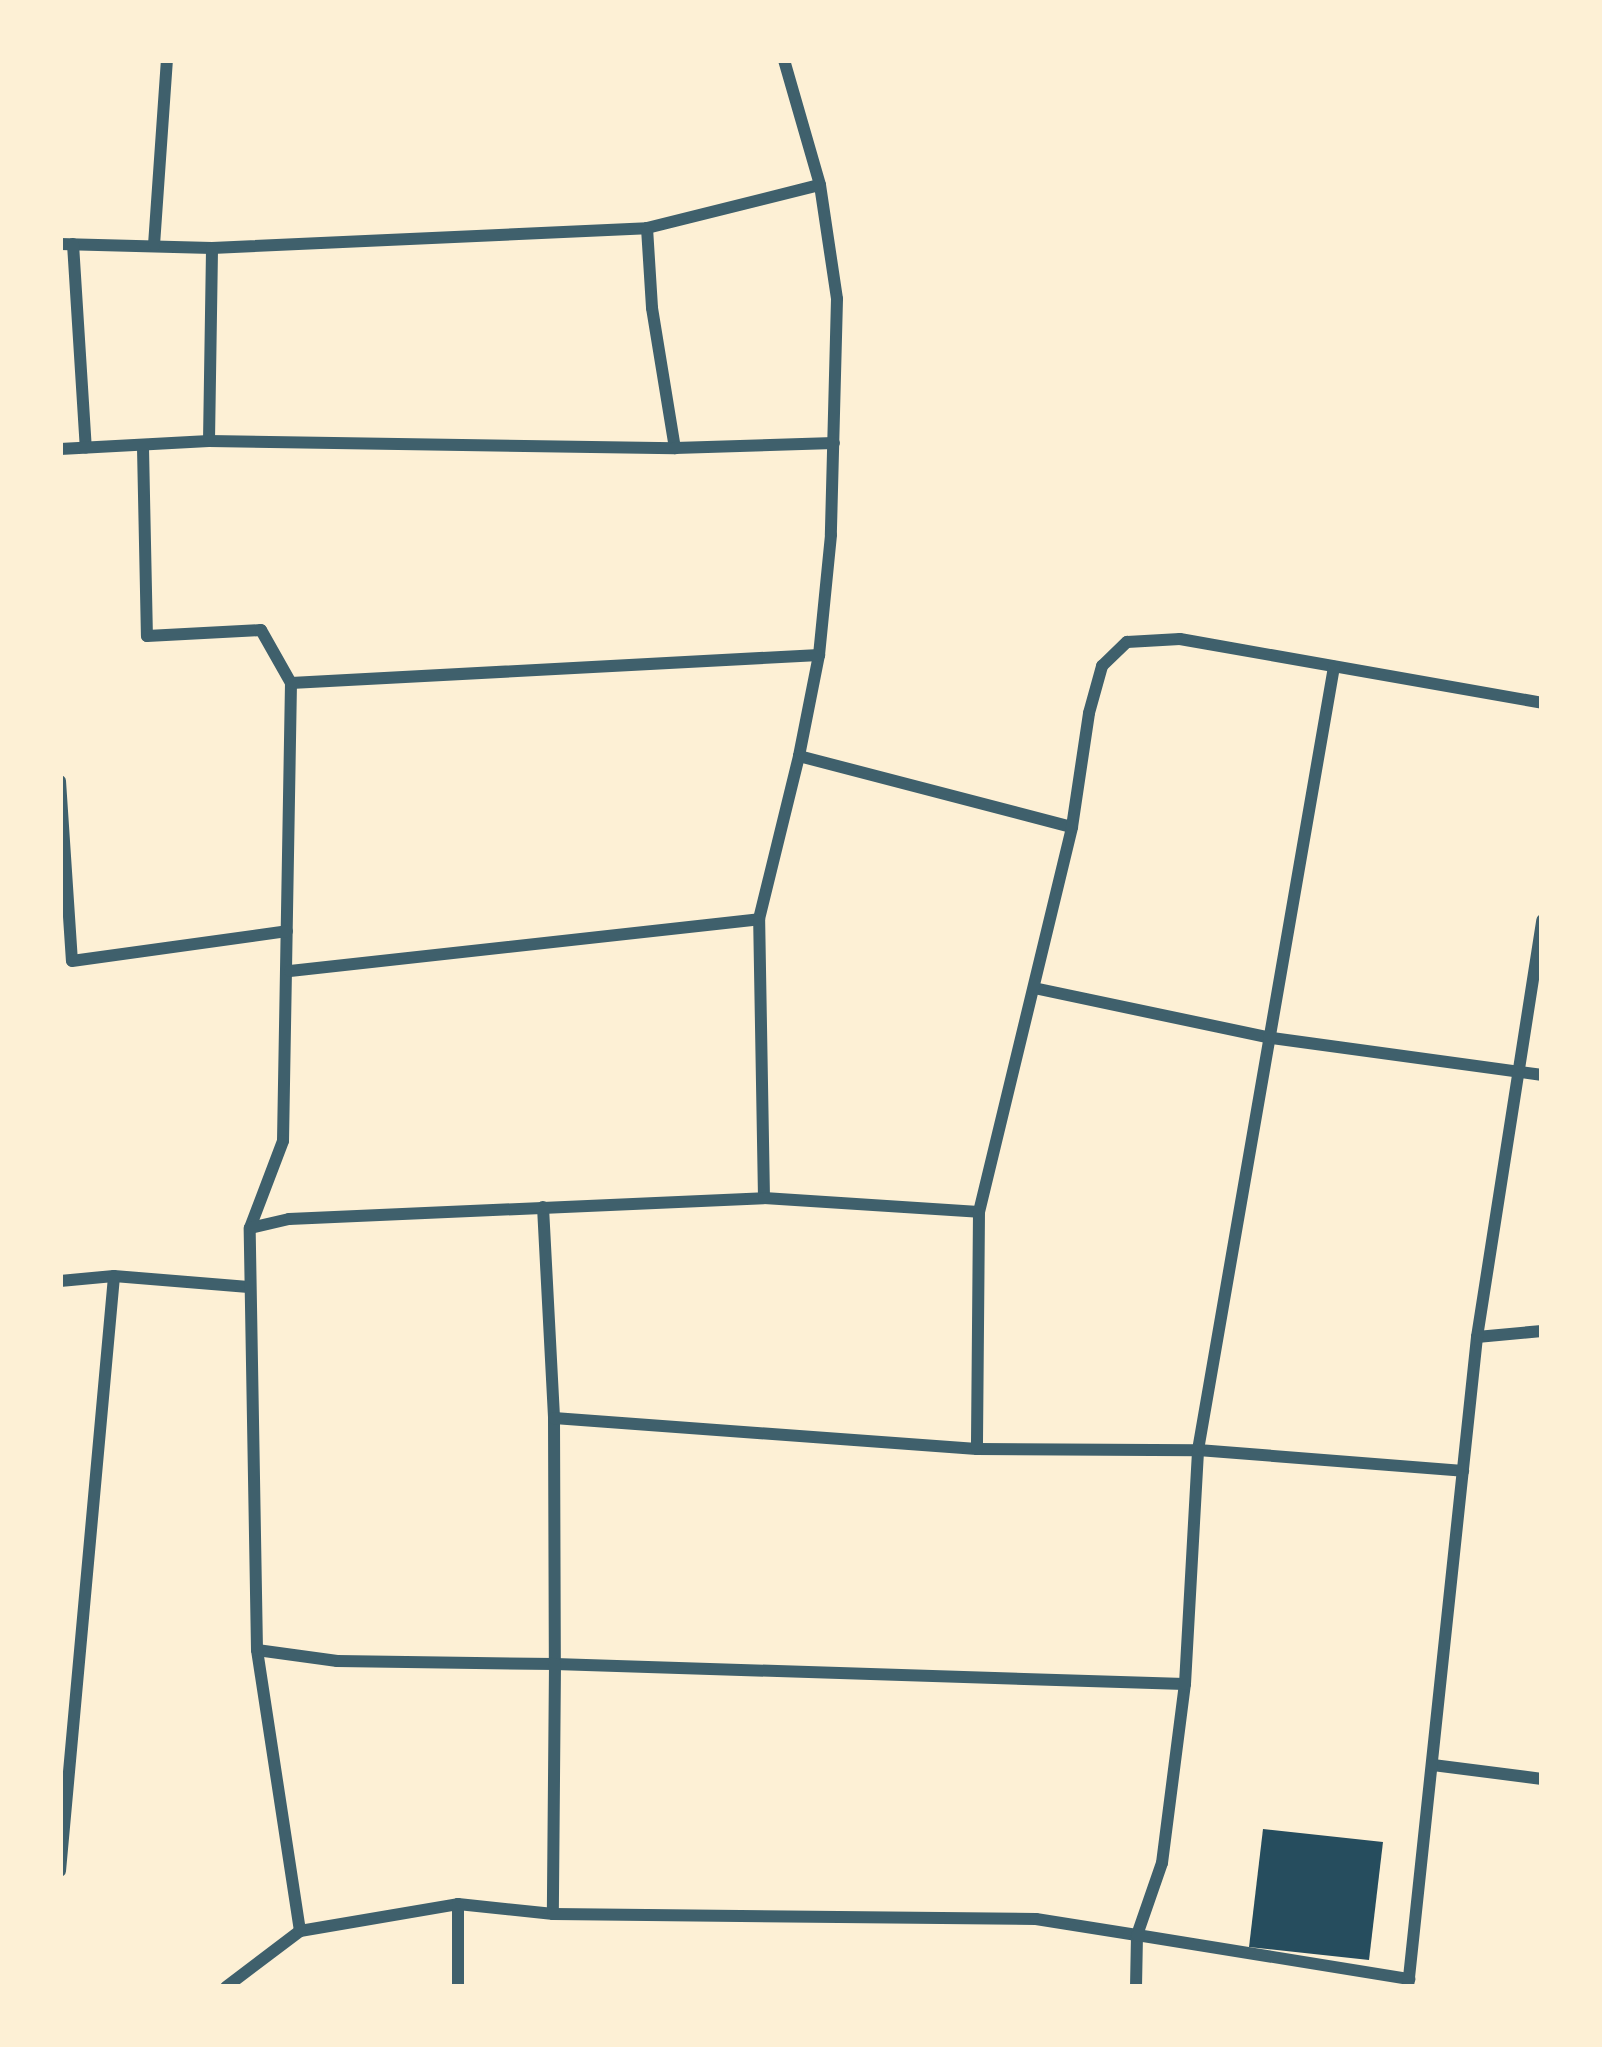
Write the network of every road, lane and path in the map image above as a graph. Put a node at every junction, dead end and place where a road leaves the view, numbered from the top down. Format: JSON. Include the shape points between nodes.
{"nodes":[{"id":1,"x":167,"y":60,"type":"edge"},
{"id":2,"x":784,"y":60,"type":"edge"},
{"id":3,"x":820,"y":185,"type":"junction"},
{"id":4,"x":647,"y":228,"type":"junction"},
{"id":5,"x":67,"y":244,"type":"edge"},
{"id":6,"x":154,"y":245,"type":"junction"},
{"id":7,"x":212,"y":248,"type":"junction"},
{"id":8,"x":209,"y":441,"type":"junction"},
{"id":9,"x":834,"y":443,"type":"junction"},
{"id":10,"x":86,"y":448,"type":"junction"},
{"id":11,"x":142,"y":448,"type":"junction"},
{"id":12,"x":675,"y":448,"type":"junction"},
{"id":13,"x":60,"y":449,"type":"edge"},
{"id":14,"x":819,"y":655,"type":"junction"},
{"id":15,"x":1334,"y":668,"type":"junction"},
{"id":16,"x":291,"y":683,"type":"junction"},
{"id":17,"x":1542,"y":703,"type":"edge"},
{"id":18,"x":799,"y":756,"type":"junction"},
{"id":19,"x":60,"y":781,"type":"edge"},
{"id":20,"x":1072,"y":827,"type":"junction"},
{"id":21,"x":759,"y":919,"type":"junction"},
{"id":22,"x":1542,"y":920,"type":"edge"},
{"id":23,"x":286,"y":932,"type":"junction"},
{"id":24,"x":66,"y":961,"type":"edge"},
{"id":25,"x":290,"y":971,"type":"junction"},
{"id":26,"x":1034,"y":988,"type":"junction"},
{"id":27,"x":1272,"y":1039,"type":"junction"},
{"id":28,"x":1519,"y":1075,"type":"junction"},
{"id":29,"x":1542,"y":1075,"type":"edge"},
{"id":30,"x":764,"y":1198,"type":"junction"},
{"id":31,"x":543,"y":1208,"type":"junction"},
{"id":32,"x":979,"y":1212,"type":"junction"},
{"id":33,"x":250,"y":1228,"type":"junction"},
{"id":34,"x":114,"y":1276,"type":"junction"},
{"id":35,"x":60,"y":1281,"type":"edge"},
{"id":36,"x":249,"y":1287,"type":"junction"},
{"id":37,"x":1542,"y":1330,"type":"edge"},
{"id":38,"x":1477,"y":1336,"type":"junction"},
{"id":39,"x":554,"y":1418,"type":"junction"},
{"id":40,"x":977,"y":1449,"type":"junction"},
{"id":41,"x":1198,"y":1450,"type":"junction"},
{"id":42,"x":1463,"y":1471,"type":"junction"},
{"id":43,"x":257,"y":1651,"type":"junction"},
{"id":44,"x":555,"y":1664,"type":"junction"},
{"id":45,"x":1185,"y":1684,"type":"junction"},
{"id":46,"x":1433,"y":1765,"type":"junction"},
{"id":47,"x":1542,"y":1779,"type":"edge"},
{"id":48,"x":60,"y":1871,"type":"edge"},
{"id":49,"x":458,"y":1904,"type":"junction"},
{"id":50,"x":553,"y":1914,"type":"junction"},
{"id":51,"x":301,"y":1931,"type":"junction"},
{"id":52,"x":1137,"y":1935,"type":"junction"},
{"id":53,"x":1408,"y":1983,"type":"edge"},
{"id":54,"x":226,"y":1987,"type":"edge"},
{"id":55,"x":458,"y":1987,"type":"edge"},
{"id":56,"x":1136,"y":1987,"type":"edge"}],
"edges":[{"from":1,"to":6,"type":"street"},
{"from":2,"to":3,"type":"street"},
{"from":3,"to":4,"type":"street"},
{"from":3,"to":9,"type":"street","via":[[837,298]]},
{"from":4,"to":7,"type":"street"},
{"from":4,"to":12,"type":"street"},
{"from":5,"to":6,"type":"street"},
{"from":5,"to":10,"type":"street"},
{"from":6,"to":7,"type":"street"},
{"from":7,"to":8,"type":"street"},
{"from":8,"to":11,"type":"street"},
{"from":8,"to":12,"type":"street"},
{"from":9,"to":12,"type":"street"},
{"from":9,"to":14,"type":"street"},
{"from":10,"to":11,"type":"street"},
{"from":10,"to":13,"type":"street"},
{"from":11,"to":16,"type":"street","via":[[146,637],[261,630]]},
{"from":14,"to":16,"type":"street"},
{"from":14,"to":18,"type":"street"},
{"from":15,"to":17,"type":"street"},
{"from":15,"to":20,"type":"street","via":[[1180,639],[1127,642],[1102,666]]},
{"from":15,"to":27,"type":"street"},
{"from":16,"to":23,"type":"street"},
{"from":18,"to":20,"type":"street"},
{"from":18,"to":21,"type":"street"},
{"from":19,"to":24,"type":"street"},
{"from":20,"to":26,"type":"street"},
{"from":21,"to":25,"type":"street"},
{"from":21,"to":30,"type":"street"},
{"from":22,"to":28,"type":"street"},
{"from":23,"to":24,"type":"street"},
{"from":23,"to":25,"type":"street"},
{"from":25,"to":33,"type":"street","via":[[284,1141]]},
{"from":26,"to":27,"type":"street"},
{"from":26,"to":32,"type":"street"},
{"from":27,"to":28,"type":"street"},
{"from":27,"to":41,"type":"street"},
{"from":28,"to":29,"type":"street"},
{"from":28,"to":38,"type":"street"},
{"from":30,"to":31,"type":"street"},
{"from":30,"to":32,"type":"street"},
{"from":31,"to":33,"type":"street","via":[[289,1219]]},
{"from":31,"to":39,"type":"street"},
{"from":32,"to":40,"type":"street"},
{"from":33,"to":36,"type":"street"},
{"from":34,"to":35,"type":"street"},
{"from":34,"to":36,"type":"street"},
{"from":34,"to":48,"type":"street"},
{"from":36,"to":43,"type":"street"},
{"from":37,"to":38,"type":"street"},
{"from":38,"to":42,"type":"street"},
{"from":39,"to":40,"type":"street"},
{"from":39,"to":44,"type":"street"},
{"from":40,"to":41,"type":"street"},
{"from":41,"to":42,"type":"street"},
{"from":41,"to":45,"type":"street"},
{"from":42,"to":46,"type":"street"},
{"from":43,"to":44,"type":"street","via":[[337,1661]]},
{"from":43,"to":51,"type":"street"},
{"from":44,"to":45,"type":"street"},
{"from":44,"to":50,"type":"street"},
{"from":45,"to":52,"type":"street","via":[[1162,1863]]},
{"from":46,"to":47,"type":"street"},
{"from":46,"to":53,"type":"street"},
{"from":49,"to":50,"type":"street"},
{"from":49,"to":51,"type":"street"},
{"from":49,"to":55,"type":"street"},
{"from":50,"to":52,"type":"street","via":[[1036,1919]]},
{"from":51,"to":54,"type":"street"},
{"from":52,"to":53,"type":"street"},
{"from":52,"to":56,"type":"street"}]}
